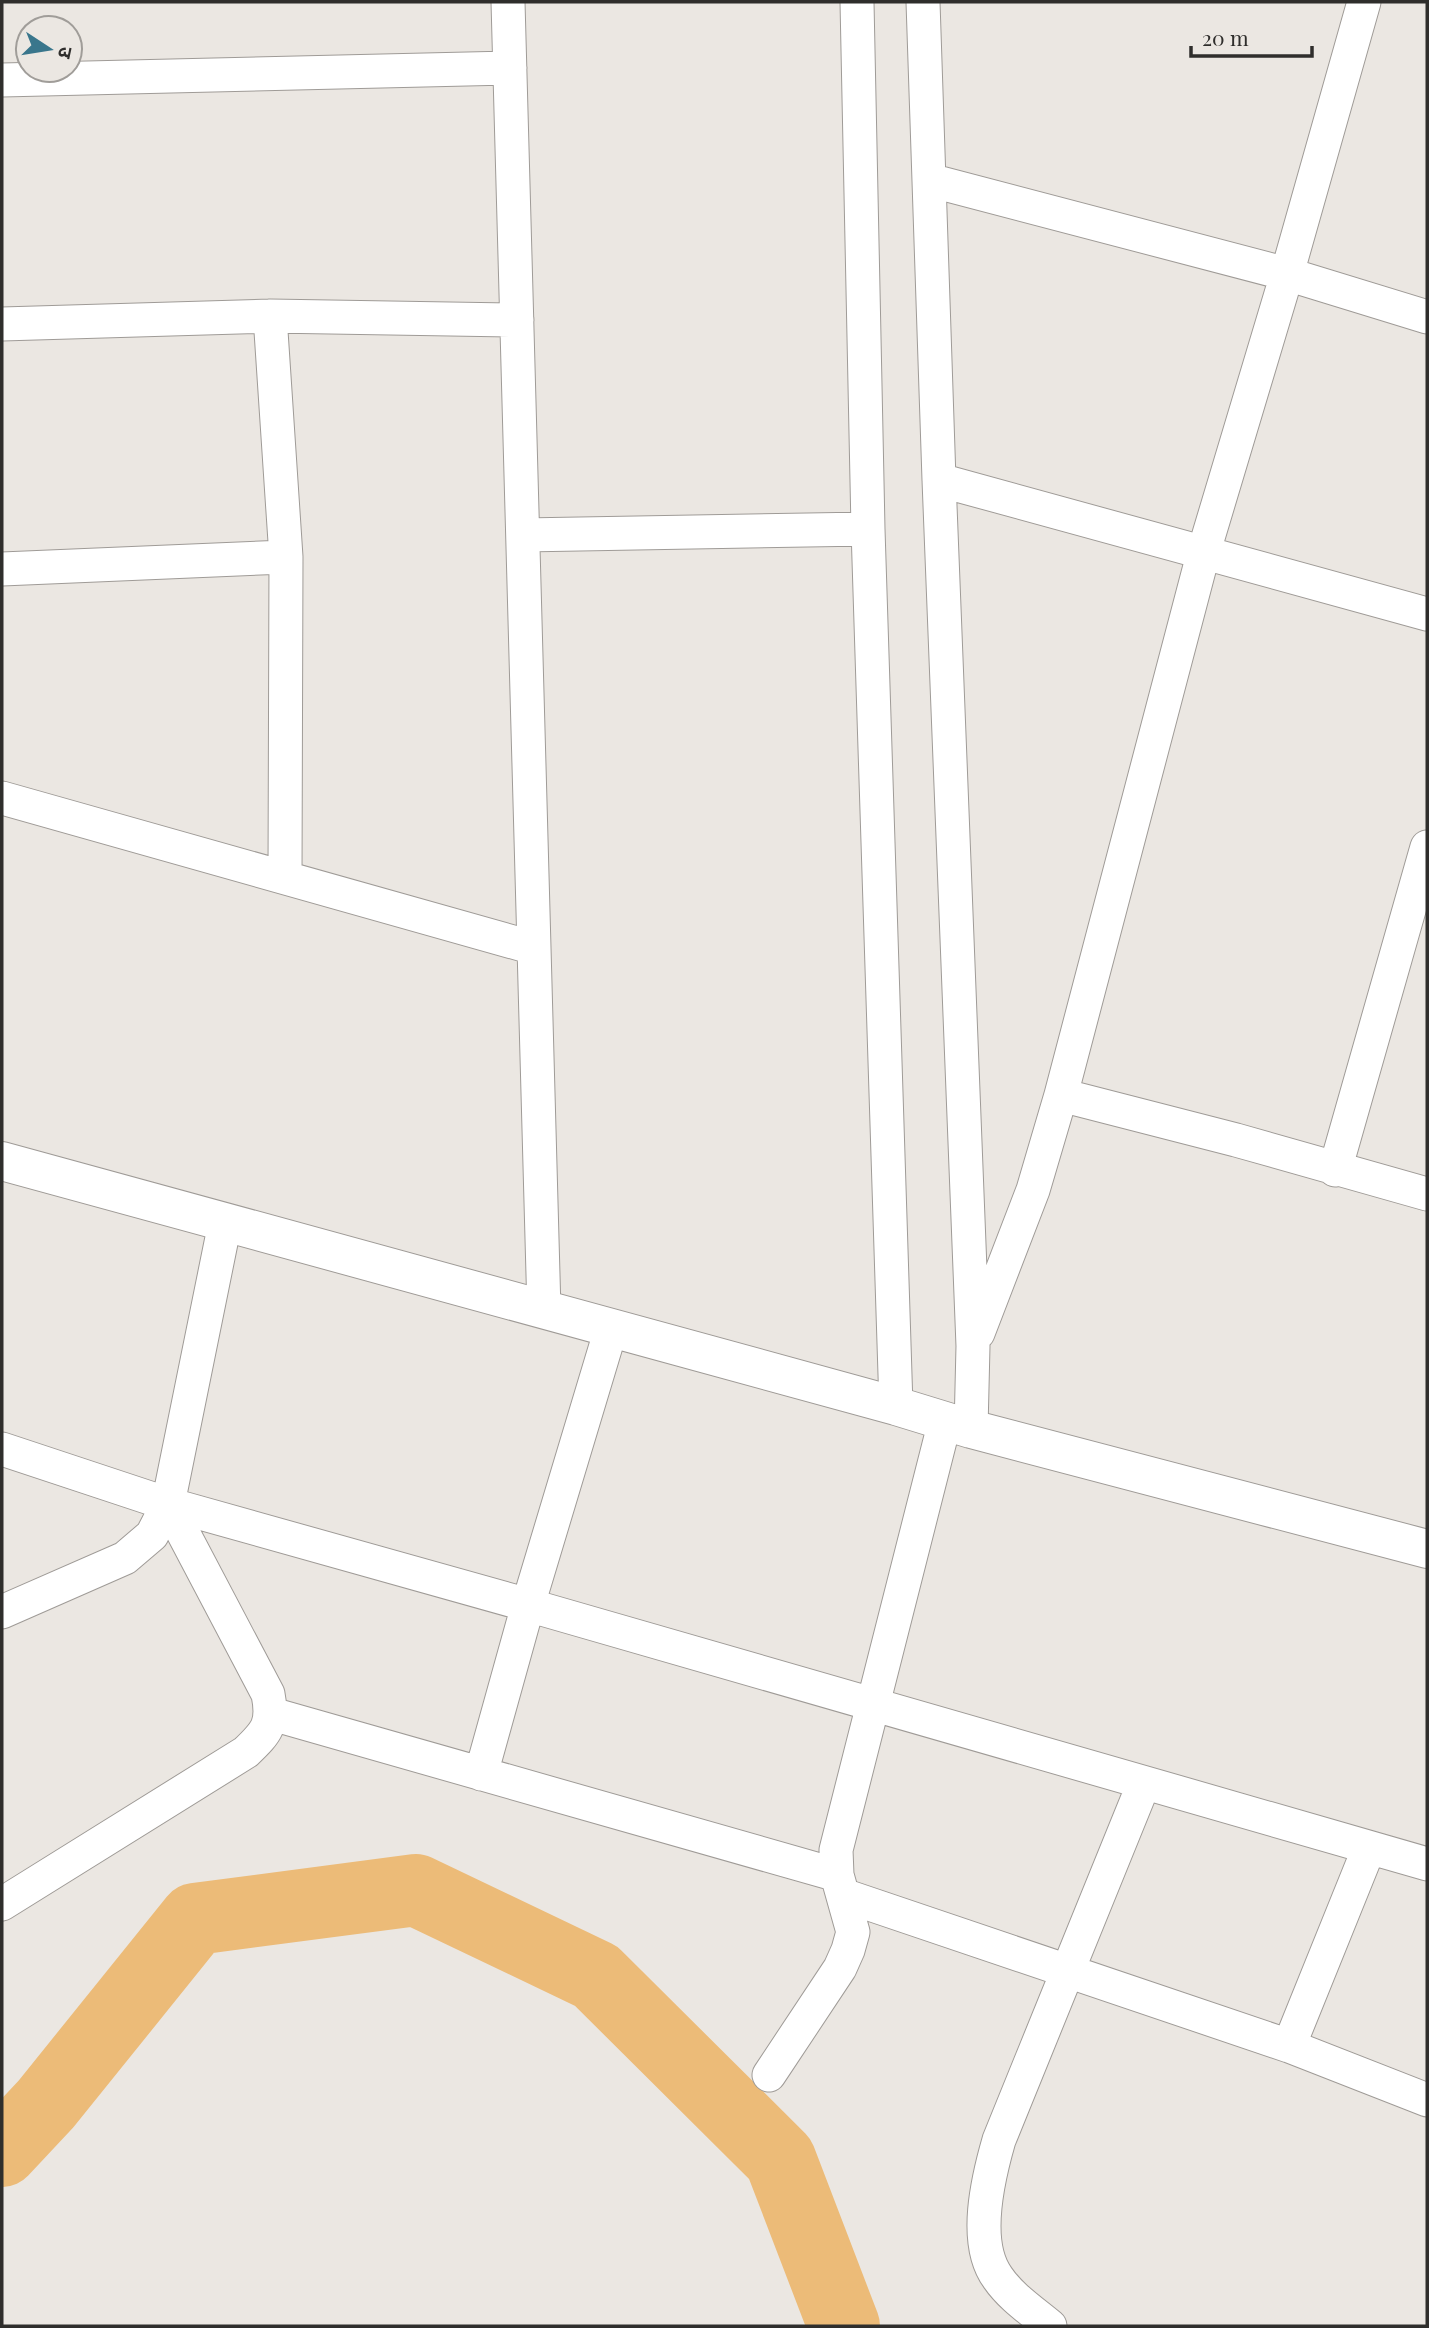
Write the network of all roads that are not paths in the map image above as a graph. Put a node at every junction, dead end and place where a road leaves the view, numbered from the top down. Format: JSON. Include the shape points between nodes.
{"nodes":[{"id":1,"x":508,"y":2,"type":"edge"},
{"id":2,"x":858,"y":2,"type":"edge"},
{"id":3,"x":923,"y":2,"type":"edge"},
{"id":4,"x":1364,"y":2,"type":"edge"},
{"id":5,"x":510,"y":68,"type":"junction"},
{"id":6,"x":2,"y":80,"type":"edge"},
{"id":7,"x":929,"y":180,"type":"junction"},
{"id":8,"x":1287,"y":274,"type":"junction"},
{"id":9,"x":270,"y":316,"type":"junction"},
{"id":10,"x":1427,"y":317,"type":"edge"},
{"id":11,"x":517,"y":320,"type":"junction"},
{"id":12,"x":2,"y":324,"type":"edge"},
{"id":13,"x":939,"y":480,"type":"junction"},
{"id":14,"x":868,"y":529,"type":"junction"},
{"id":15,"x":523,"y":536,"type":"junction"},
{"id":16,"x":1204,"y":551,"type":"junction"},
{"id":17,"x":286,"y":557,"type":"junction"},
{"id":18,"x":2,"y":569,"type":"edge"},
{"id":19,"x":1427,"y":614,"type":"edge"},
{"id":20,"x":2,"y":798,"type":"edge"},
{"id":21,"x":1427,"y":847,"type":"edge"},
{"id":22,"x":285,"y":876,"type":"junction"},
{"id":23,"x":1420,"y":902,"type":"edge"},
{"id":24,"x":534,"y":948,"type":"junction"},
{"id":25,"x":1061,"y":1095,"type":"junction"},
{"id":26,"x":2,"y":1161,"type":"edge"},
{"id":27,"x":1335,"y":1170,"type":"junction"},
{"id":28,"x":1427,"y":1194,"type":"edge"},
{"id":29,"x":225,"y":1223,"type":"junction"},
{"id":30,"x":544,"y":1311,"type":"junction"},
{"id":31,"x":611,"y":1329,"type":"junction"},
{"id":32,"x":973,"y":1346,"type":"junction"},
{"id":33,"x":896,"y":1406,"type":"junction"},
{"id":34,"x":958,"y":1425,"type":"junction"},
{"id":35,"x":2,"y":1449,"type":"edge"},
{"id":36,"x":168,"y":1504,"type":"junction"},
{"id":37,"x":1427,"y":1549,"type":"edge"},
{"id":38,"x":528,"y":1605,"type":"junction"},
{"id":39,"x":2,"y":1612,"type":"edge"},
{"id":40,"x":873,"y":1705,"type":"junction"},
{"id":41,"x":272,"y":1714,"type":"junction"},
{"id":42,"x":481,"y":1774,"type":"junction"},
{"id":43,"x":1144,"y":1783,"type":"junction"},
{"id":44,"x":1369,"y":1848,"type":"junction"},
{"id":45,"x":1427,"y":1864,"type":"edge"},
{"id":46,"x":840,"y":1885,"type":"junction"},
{"id":47,"x":2,"y":1904,"type":"edge"},
{"id":48,"x":1068,"y":1970,"type":"junction"},
{"id":49,"x":1289,"y":2046,"type":"junction"},
{"id":50,"x":769,"y":2075,"type":"dead end"},
{"id":51,"x":1427,"y":2100,"type":"edge"},
{"id":52,"x":1050,"y":2326,"type":"edge"}],
"edges":[{"from":1,"to":5,"type":"street"},
{"from":2,"to":14,"type":"street"},
{"from":3,"to":7,"type":"street"},
{"from":4,"to":8,"type":"street"},
{"from":5,"to":6,"type":"street"},
{"from":5,"to":11,"type":"street"},
{"from":7,"to":8,"type":"street"},
{"from":7,"to":13,"type":"street"},
{"from":8,"to":10,"type":"street"},
{"from":8,"to":16,"type":"street"},
{"from":9,"to":11,"type":"street"},
{"from":9,"to":12,"type":"street"},
{"from":9,"to":17,"type":"street"},
{"from":11,"to":15,"type":"street"},
{"from":13,"to":16,"type":"street"},
{"from":13,"to":32,"type":"street"},
{"from":14,"to":15,"type":"street"},
{"from":14,"to":33,"type":"street"},
{"from":15,"to":24,"type":"street"},
{"from":16,"to":19,"type":"street"},
{"from":16,"to":25,"type":"street"},
{"from":17,"to":18,"type":"street"},
{"from":17,"to":22,"type":"street"},
{"from":20,"to":22,"type":"street"},
{"from":21,"to":23,"type":"street"},
{"from":22,"to":24,"type":"street"},
{"from":23,"to":27,"type":"street"},
{"from":24,"to":30,"type":"street"},
{"from":25,"to":27,"type":"street"},
{"from":25,"to":32,"type":"street","via":[[1033,1190]]},
{"from":26,"to":29,"type":"street"},
{"from":27,"to":28,"type":"street"},
{"from":29,"to":30,"type":"street"},
{"from":29,"to":36,"type":"street"},
{"from":30,"to":31,"type":"street"},
{"from":31,"to":33,"type":"street"},
{"from":31,"to":38,"type":"street"},
{"from":32,"to":34,"type":"street"},
{"from":33,"to":34,"type":"street"},
{"from":34,"to":37,"type":"street"},
{"from":34,"to":40,"type":"street"},
{"from":35,"to":36,"type":"street"},
{"from":36,"to":38,"type":"street"},
{"from":36,"to":39,"type":"street","via":[[152,1535],[125,1558]]},
{"from":36,"to":41,"type":"street","via":[[268,1694]]},
{"from":38,"to":40,"type":"street"},
{"from":38,"to":42,"type":"street"},
{"from":40,"to":43,"type":"street"},
{"from":40,"to":46,"type":"street","via":[[836,1850]]},
{"from":41,"to":42,"type":"street"},
{"from":41,"to":47,"type":"street","via":[[265,1734],[246,1752]]},
{"from":42,"to":46,"type":"street"},
{"from":43,"to":44,"type":"street"},
{"from":43,"to":48,"type":"street"},
{"from":44,"to":45,"type":"street"},
{"from":44,"to":49,"type":"street"},
{"from":46,"to":48,"type":"street"},
{"from":46,"to":50,"type":"street","via":[[853,1932],[848,1950]]},
{"from":48,"to":49,"type":"street"},
{"from":48,"to":52,"type":"street","via":[[999,2140],[984,2216],[985,2246],[996,2276]]},
{"from":49,"to":51,"type":"street"}]}
